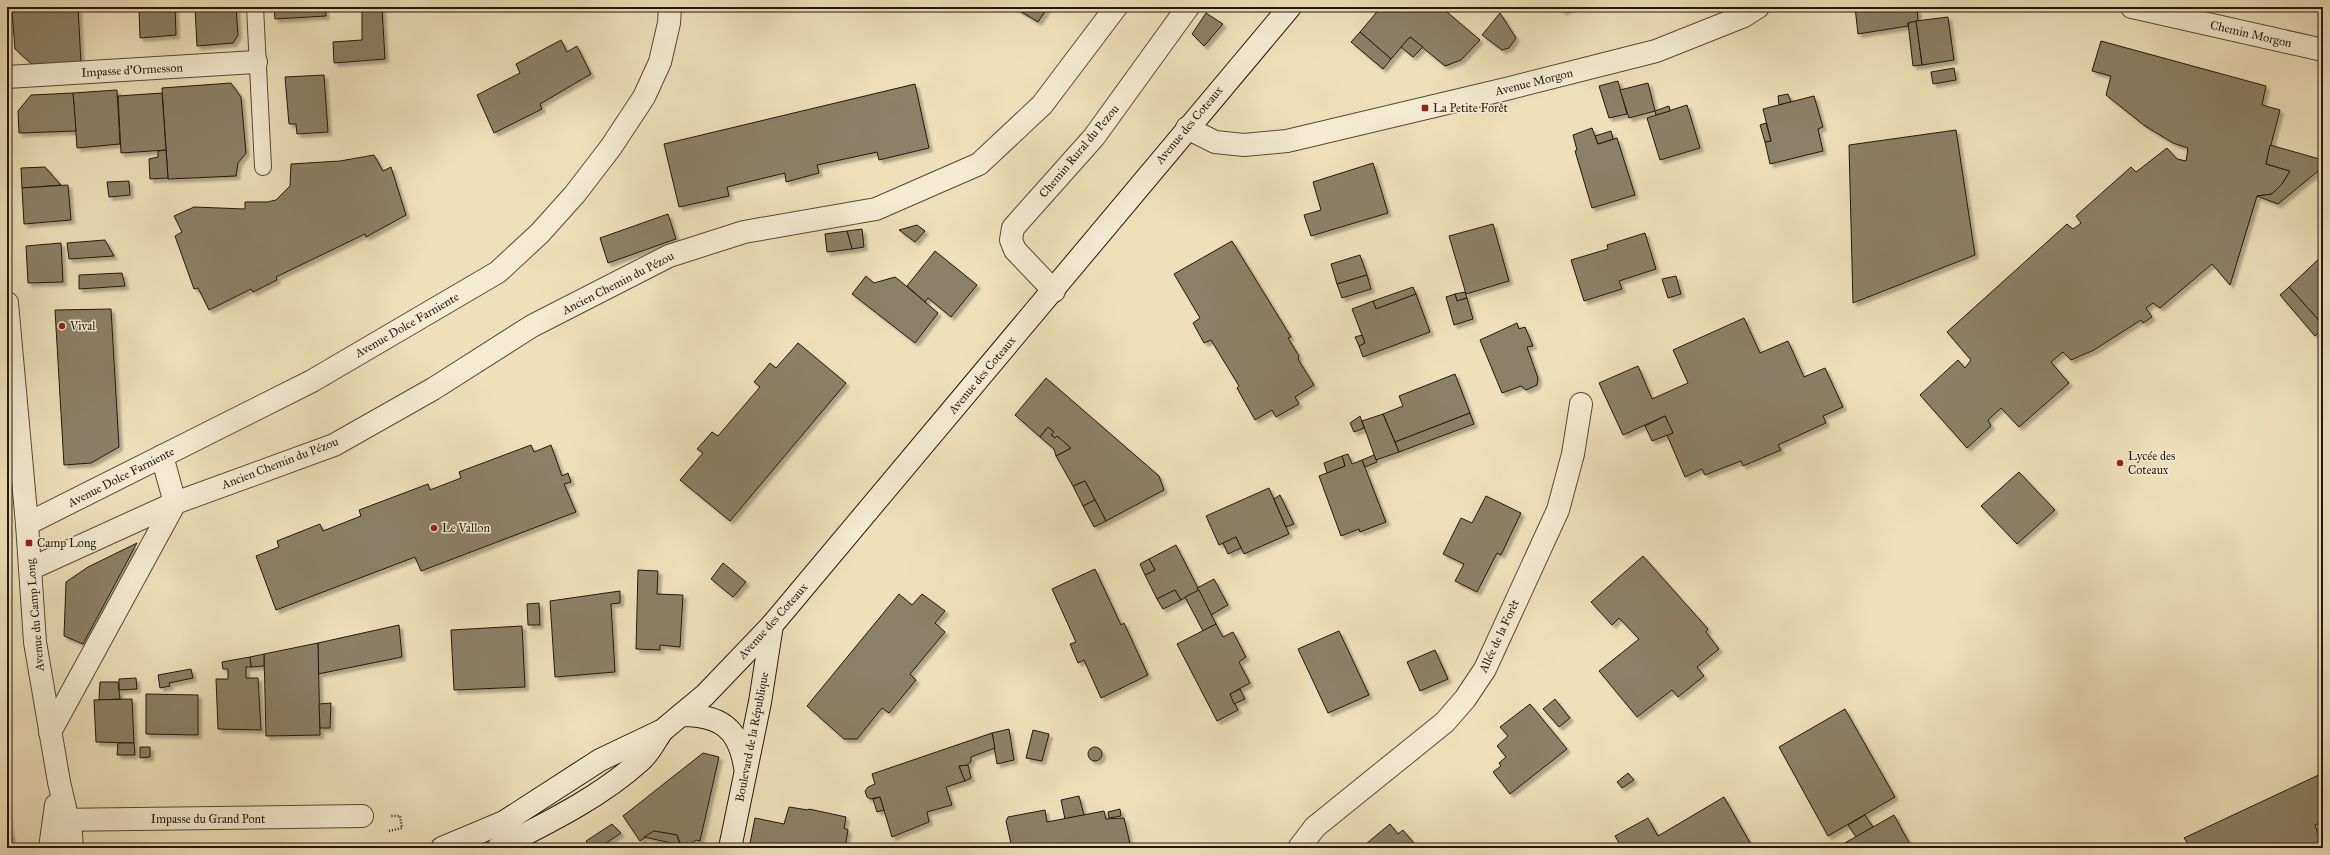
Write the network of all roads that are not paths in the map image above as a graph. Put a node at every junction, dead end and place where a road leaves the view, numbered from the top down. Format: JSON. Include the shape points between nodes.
{"nodes":[{"id":1,"x":254,"y":7,"type":"edge"},
{"id":2,"x":670,"y":7,"type":"edge"},
{"id":3,"x":1116,"y":7,"type":"edge"},
{"id":4,"x":1188,"y":7,"type":"edge"},
{"id":5,"x":1290,"y":7,"type":"edge"},
{"id":6,"x":1758,"y":7,"type":"edge"},
{"id":7,"x":2132,"y":7,"type":"edge"},
{"id":8,"x":2323,"y":50,"type":"edge"},
{"id":9,"x":256,"y":62,"type":"junction"},
{"id":10,"x":7,"y":77,"type":"edge"},
{"id":11,"x":1187,"y":128,"type":"junction"},
{"id":12,"x":263,"y":168,"type":"dead end"},
{"id":13,"x":1054,"y":291,"type":"junction"},
{"id":14,"x":7,"y":303,"type":"edge"},
{"id":15,"x":1581,"y":404,"type":"dead end"},
{"id":16,"x":162,"y":456,"type":"junction"},
{"id":17,"x":14,"y":460,"type":"edge"},
{"id":18,"x":175,"y":503,"type":"junction"},
{"id":19,"x":27,"y":524,"type":"junction"},
{"id":20,"x":30,"y":569,"type":"junction"},
{"id":21,"x":772,"y":625,"type":"junction"},
{"id":22,"x":681,"y":716,"type":"junction"},
{"id":23,"x":663,"y":730,"type":"junction"},
{"id":24,"x":50,"y":732,"type":"junction"},
{"id":25,"x":600,"y":760,"type":"junction"},
{"id":26,"x":746,"y":770,"type":"junction"},
{"id":27,"x":614,"y":781,"type":"junction"},
{"id":28,"x":362,"y":816,"type":"dead end"},
{"id":29,"x":61,"y":820,"type":"junction"},
{"id":30,"x":504,"y":822,"type":"junction"},
{"id":31,"x":50,"y":848,"type":"edge"},
{"id":32,"x":72,"y":848,"type":"edge"},
{"id":33,"x":442,"y":848,"type":"edge"},
{"id":34,"x":474,"y":848,"type":"edge"},
{"id":35,"x":498,"y":848,"type":"edge"},
{"id":36,"x":730,"y":848,"type":"edge"},
{"id":37,"x":1299,"y":848,"type":"edge"}],
"edges":[{"from":1,"to":9,"type":"lane"},
{"from":2,"to":16,"type":"street","name":"Avenue Dolce Farniente","via":[[660,62],[644,97],[611,147],[575,194],[540,233],[498,272],[312,381]]},
{"from":3,"to":18,"type":"street","name":"Ancien Chemin du Pézou","via":[[1042,105],[979,164],[876,209],[744,232],[669,256],[532,326],[433,389],[334,445]]},
{"from":4,"to":13,"type":"street","name":"Chemin Rural du Pezou","via":[[1094,137],[1013,228],[1011,240],[1014,250]]},
{"from":5,"to":11,"type":"street","name":"Avenue des Coteaux"},
{"from":6,"to":11,"type":"street","name":"Avenue Morgon","via":[[1744,16],[1656,51],[1287,141],[1244,145],[1215,142]]},
{"from":7,"to":8,"type":"street","name":"Chemin Morgon"},
{"from":9,"to":10,"type":"street","name":"Impasse d'Ormesson"},
{"from":9,"to":12,"type":"lane"},
{"from":11,"to":13,"type":"street","name":"Avenue des Coteaux"},
{"from":13,"to":21,"type":"street","name":"Avenue des Coteaux"},
{"from":14,"to":17,"type":"street","name":"Avenue du Camp Long"},
{"from":15,"to":37,"type":"street","name":"Allée de la Forêt","via":[[1573,454],[1558,510],[1485,669],[1465,699],[1445,722],[1315,827]]},
{"from":16,"to":18,"type":"street"},
{"from":16,"to":19,"type":"street","name":"Avenue Dolce Farniente"},
{"from":17,"to":19,"type":"street","name":"Avenue du Camp Long"},
{"from":18,"to":20,"type":"street","name":"Ancien Chemin du Pézou"},
{"from":18,"to":24,"type":"street"},
{"from":19,"to":20,"type":"street","name":"Avenue du Camp Long"},
{"from":20,"to":24,"type":"street","name":"Avenue du Camp Long","via":[[35,642]]},
{"from":21,"to":22,"type":"street","name":"Avenue des Coteaux"},
{"from":21,"to":26,"type":"street","name":"Boulevard de la République"},
{"from":22,"to":23,"type":"street","name":"Avenue des Coteaux"},
{"from":22,"to":26,"type":"street","via":[[699,716],[723,723],[740,742]]},
{"from":23,"to":25,"type":"street","name":"Avenue des Coteaux"},
{"from":23,"to":27,"type":"street","name":"Avenue des Coteaux","via":[[641,760]]},
{"from":24,"to":29,"type":"street","name":"Avenue du Camp Long"},
{"from":25,"to":27,"type":"street"},
{"from":25,"to":30,"type":"street","name":"Avenue des Coteaux"},
{"from":26,"to":36,"type":"street","name":"Boulevard de la République"},
{"from":27,"to":35,"type":"street","name":"Avenue des Coteaux","via":[[553,821]]},
{"from":28,"to":29,"type":"street","name":"Impasse du Grand Pont"},
{"from":29,"to":31,"type":"street","name":"Avenue du Camp Long"},
{"from":29,"to":32,"type":"street","name":"Avenue du Camp Long"},
{"from":30,"to":33,"type":"street","name":"Avenue des Coteaux"},
{"from":30,"to":34,"type":"street"}]}
